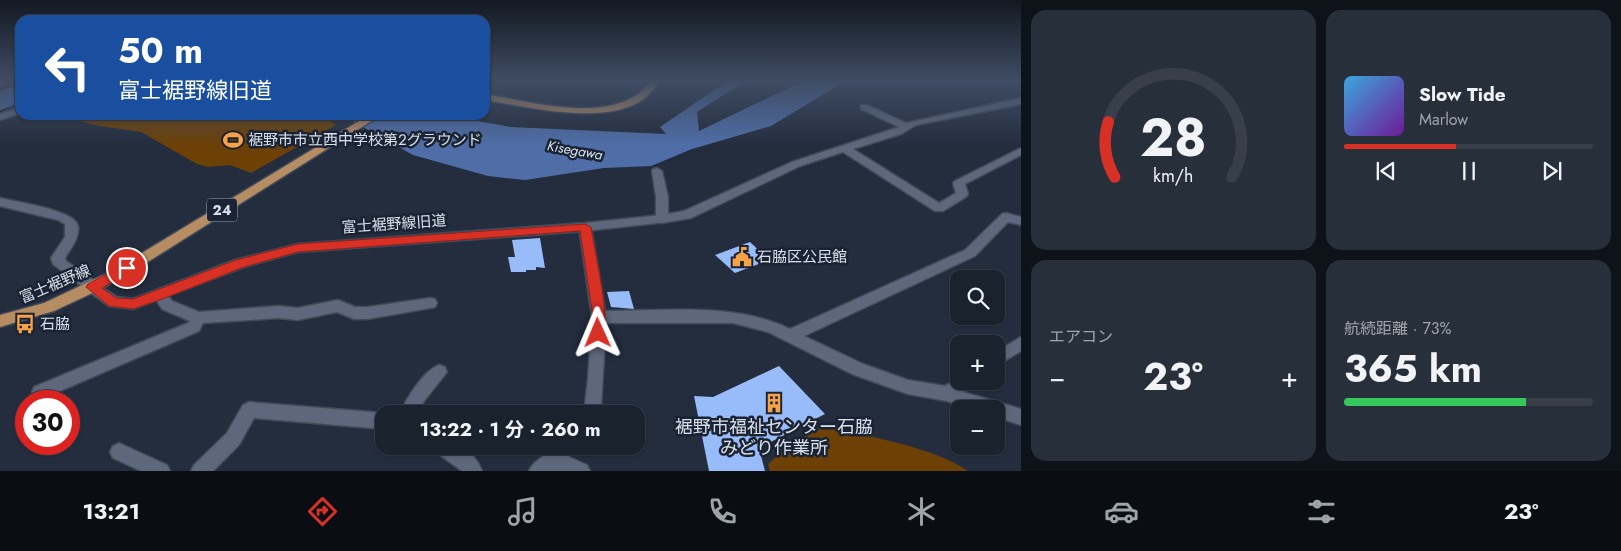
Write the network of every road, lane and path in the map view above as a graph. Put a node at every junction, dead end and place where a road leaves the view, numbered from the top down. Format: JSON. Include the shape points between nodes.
{"nodes":[{"id":1,"x":514,"y":102,"type":"edge"},
{"id":2,"x":627,"y":102,"type":"edge"},
{"id":3,"x":1016,"y":102,"type":"edge"},
{"id":4,"x":864,"y":107,"type":"dead end"},
{"id":5,"x":15,"y":112,"type":"edge"},
{"id":6,"x":0,"y":117,"type":"edge"},
{"id":7,"x":367,"y":120,"type":"edge"},
{"id":8,"x":905,"y":126,"type":"junction"},
{"id":9,"x":845,"y":149,"type":"junction"},
{"id":10,"x":1021,"y":151,"type":"edge"},
{"id":11,"x":657,"y":171,"type":"dead end"},
{"id":12,"x":0,"y":202,"type":"edge"},
{"id":13,"x":662,"y":219,"type":"junction"},
{"id":14,"x":1021,"y":220,"type":"edge"},
{"id":15,"x":585,"y":227,"type":"junction"},
{"id":16,"x":93,"y":287,"type":"junction"},
{"id":17,"x":160,"y":295,"type":"junction"},
{"id":18,"x":430,"y":303,"type":"dead end"},
{"id":19,"x":599,"y":317,"type":"junction"},
{"id":20,"x":198,"y":318,"type":"junction"},
{"id":21,"x":0,"y":321,"type":"edge"},
{"id":22,"x":791,"y":335,"type":"junction"},
{"id":23,"x":1021,"y":343,"type":"edge"},
{"id":24,"x":1005,"y":354,"type":"edge"},
{"id":25,"x":439,"y":372,"type":"dead end"},
{"id":26,"x":45,"y":390,"type":"edge"},
{"id":27,"x":953,"y":390,"type":"edge"},
{"id":28,"x":947,"y":394,"type":"junction"},
{"id":29,"x":966,"y":400,"type":"edge"},
{"id":30,"x":413,"y":405,"type":"edge"},
{"id":31,"x":593,"y":405,"type":"edge"},
{"id":32,"x":1005,"y":412,"type":"edge"},
{"id":33,"x":1021,"y":417,"type":"edge"},
{"id":34,"x":375,"y":420,"type":"edge"},
{"id":35,"x":119,"y":452,"type":"dead end"},
{"id":36,"x":457,"y":455,"type":"edge"},
{"id":37,"x":560,"y":455,"type":"edge"},
{"id":38,"x":555,"y":460,"type":"junction"},
{"id":39,"x":161,"y":471,"type":"edge"},
{"id":40,"x":200,"y":471,"type":"edge"},
{"id":41,"x":473,"y":471,"type":"edge"},
{"id":42,"x":538,"y":471,"type":"edge"},
{"id":43,"x":581,"y":471,"type":"edge"}],
"edges":[{"from":1,"to":2,"type":"main road","via":[[579,110],[603,109]]},
{"from":3,"to":8,"type":"street","name":"富士裾野線旧道"},
{"from":4,"to":8,"type":"street"},
{"from":5,"to":6,"type":"street"},
{"from":7,"to":16,"type":"main road","name":"富士裾野線","number":"24"},
{"from":8,"to":9,"type":"street","name":"富士裾野線旧道"},
{"from":9,"to":10,"type":"street","via":[[939,208],[962,194],[959,184]]},
{"from":9,"to":13,"type":"street","name":"富士裾野線旧道","via":[[796,164],[687,215]]},
{"from":11,"to":13,"type":"street"},
{"from":12,"to":16,"type":"street","name":"富士裾野線旧道","via":[[69,221],[71,237],[58,258],[60,264]]},
{"from":13,"to":15,"type":"street","name":"富士裾野線旧道"},
{"from":14,"to":22,"type":"street","via":[[1006,217],[970,253]]},
{"from":15,"to":17,"type":"street","name":"富士裾野線旧道","via":[[298,248],[240,264]]},
{"from":15,"to":19,"type":"street"},
{"from":16,"to":17,"type":"street","name":"富士裾野線旧道","via":[[114,302],[133,304]]},
{"from":16,"to":21,"type":"main road","name":"富士裾野線","number":"24","via":[[21,317]]},
{"from":17,"to":20,"type":"street","via":[[167,305]]},
{"from":18,"to":20,"type":"street","via":[[368,313],[354,313],[338,306],[298,314],[278,312]]},
{"from":19,"to":22,"type":"street","via":[[733,317]]},
{"from":19,"to":31,"type":"street"},
{"from":20,"to":26,"type":"street","via":[[194,327]]},
{"from":22,"to":28,"type":"street","via":[[858,369],[908,387]]},
{"from":23,"to":24,"type":"street"},
{"from":25,"to":30,"type":"street"},
{"from":27,"to":28,"type":"street"},
{"from":28,"to":29,"type":"street"},
{"from":32,"to":33,"type":"street"},
{"from":34,"to":40,"type":"street","via":[[249,410],[232,439]]},
{"from":35,"to":39,"type":"street"},
{"from":36,"to":41,"type":"street","via":[[468,462]]},
{"from":37,"to":38,"type":"street"},
{"from":38,"to":42,"type":"street"},
{"from":38,"to":43,"type":"street"}]}
